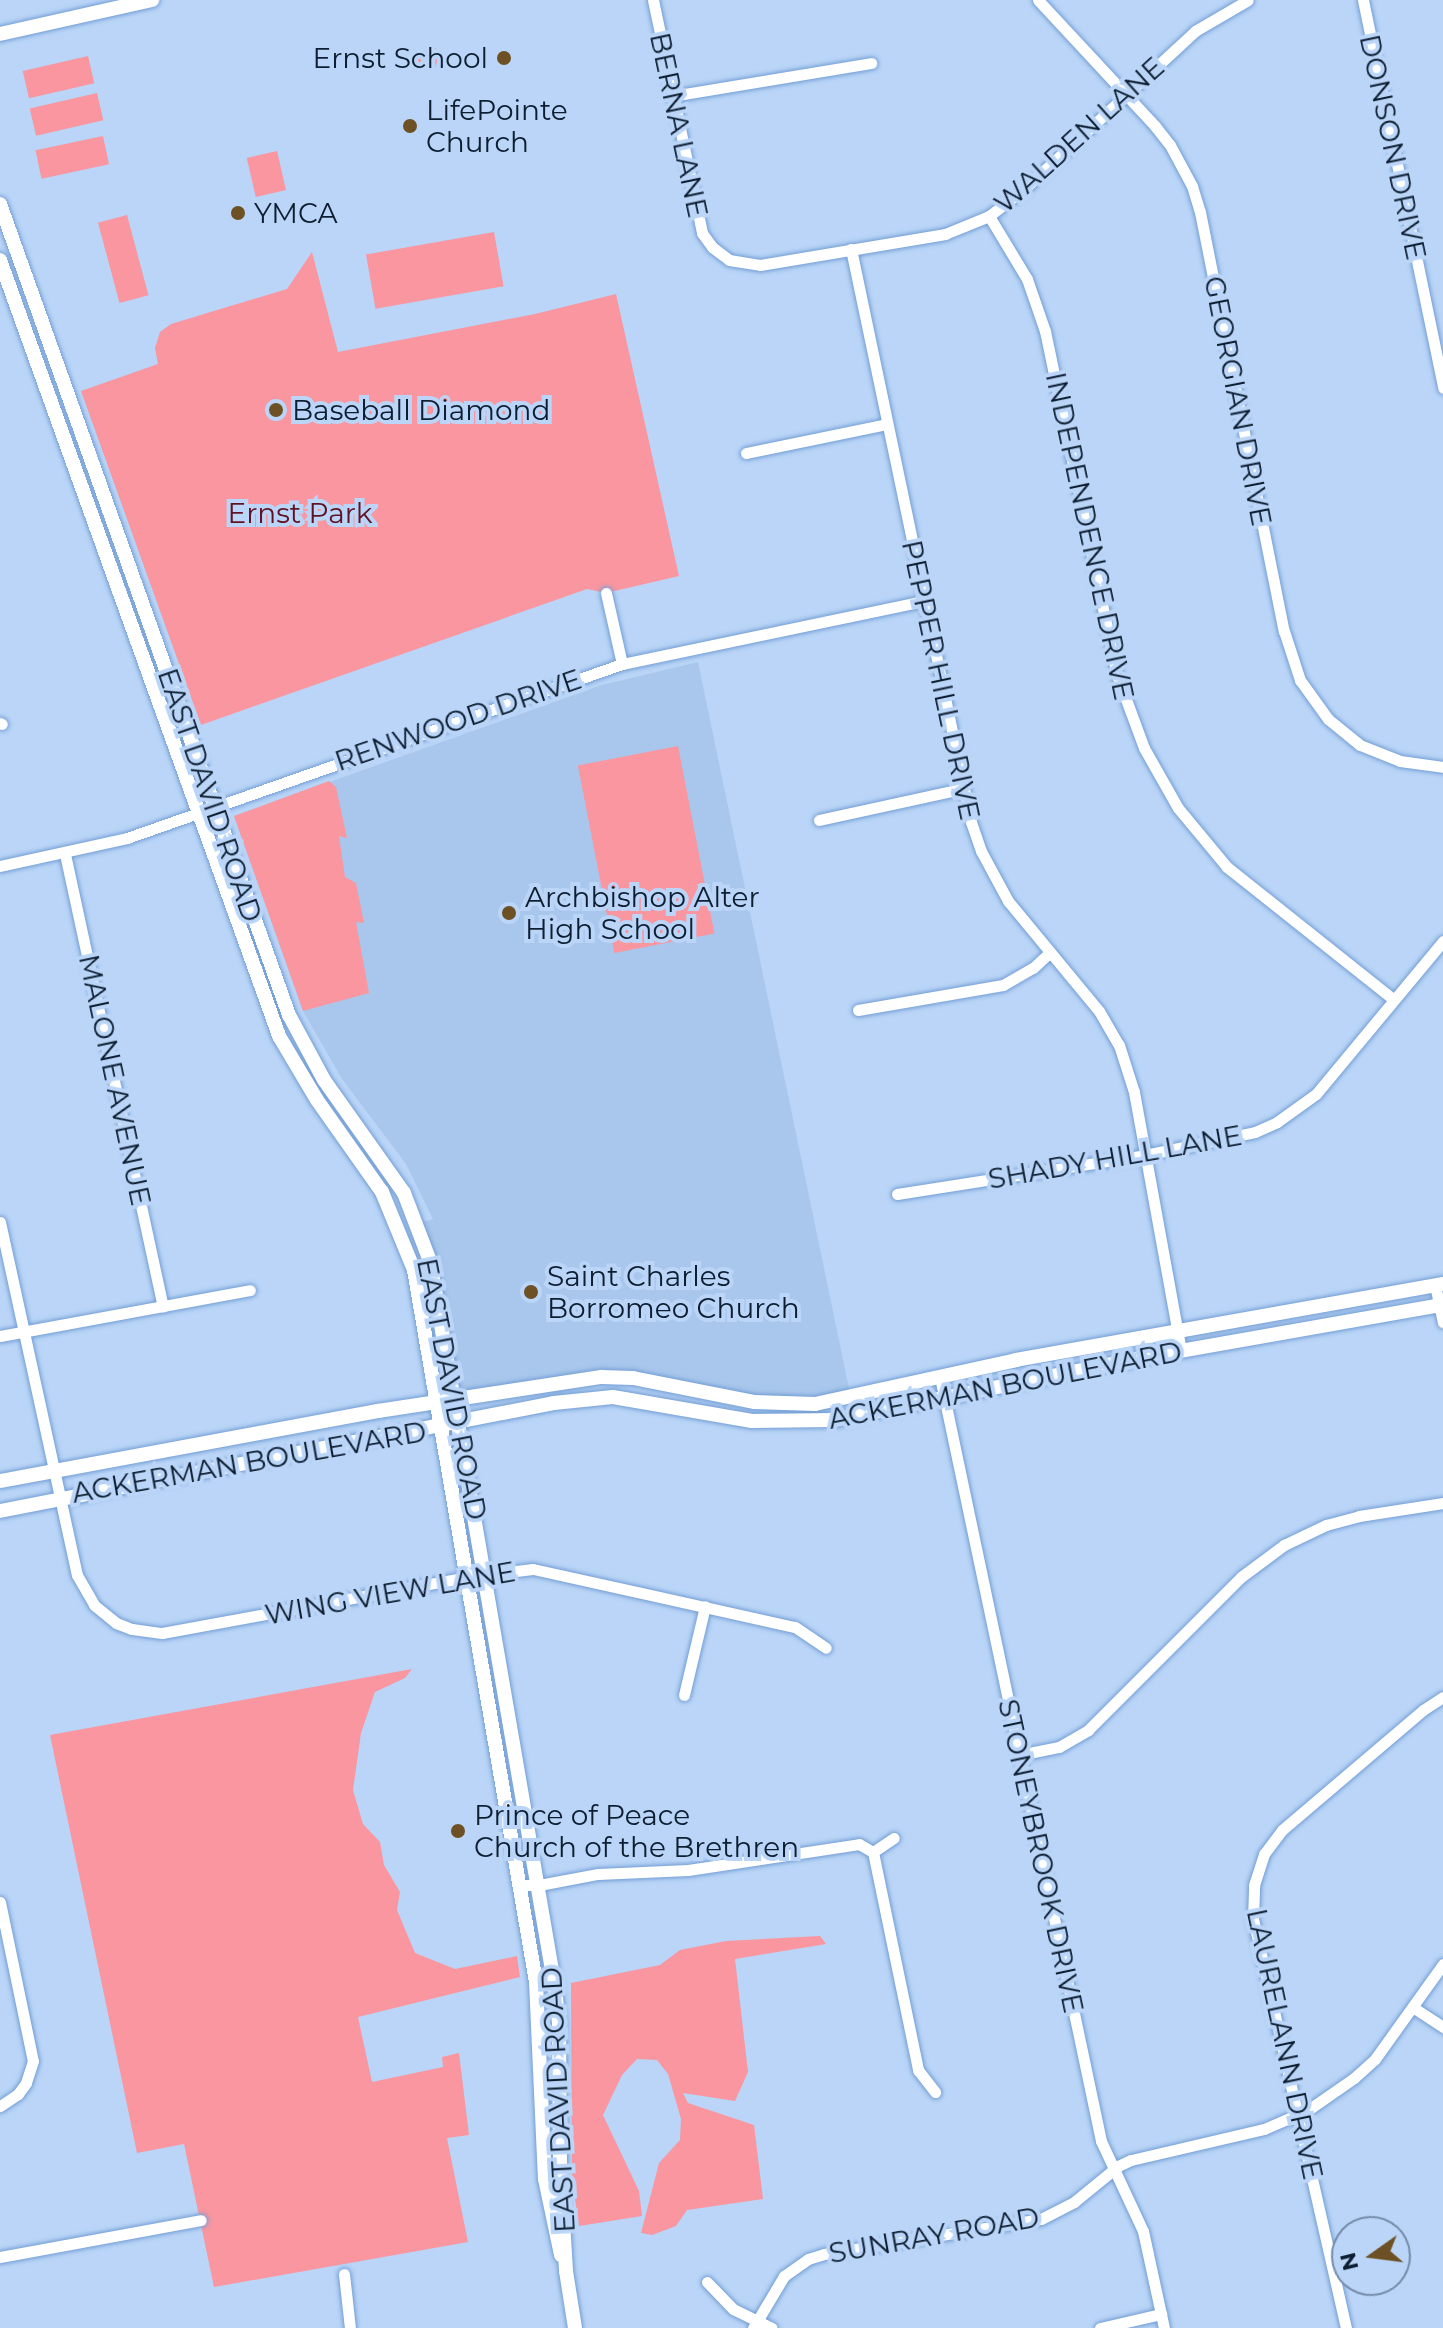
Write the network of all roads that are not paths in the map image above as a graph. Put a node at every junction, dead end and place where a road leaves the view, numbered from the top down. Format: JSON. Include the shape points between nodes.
{"nodes":[{"id":1,"x":152,"y":0,"type":"edge"},
{"id":2,"x":653,"y":0,"type":"edge"},
{"id":3,"x":1038,"y":0,"type":"edge"},
{"id":4,"x":1248,"y":0,"type":"edge"},
{"id":5,"x":1363,"y":0,"type":"edge"},
{"id":6,"x":0,"y":34,"type":"edge"},
{"id":7,"x":871,"y":63,"type":"dead end"},
{"id":8,"x":1125,"y":94,"type":"junction"},
{"id":9,"x":672,"y":96,"type":"junction"},
{"id":10,"x":0,"y":204,"type":"edge"},
{"id":11,"x":989,"y":216,"type":"junction"},
{"id":12,"x":712,"y":247,"type":"joint"},
{"id":13,"x":851,"y":249,"type":"junction"},
{"id":14,"x":0,"y":260,"type":"edge"},
{"id":15,"x":1443,"y":388,"type":"edge"},
{"id":16,"x":887,"y":424,"type":"junction"},
{"id":17,"x":746,"y":453,"type":"dead end"},
{"id":18,"x":103,"y":490,"type":"junction"},
{"id":19,"x":85,"y":497,"type":"junction"},
{"id":20,"x":606,"y":593,"type":"dead end"},
{"id":21,"x":923,"y":601,"type":"junction"},
{"id":22,"x":622,"y":664,"type":"junction"},
{"id":23,"x":1443,"y":767,"type":"edge"},
{"id":24,"x":961,"y":789,"type":"junction"},
{"id":25,"x":214,"y":806,"type":"junction"},
{"id":26,"x":198,"y":812,"type":"junction"},
{"id":27,"x":819,"y":820,"type":"dead end"},
{"id":28,"x":65,"y":854,"type":"junction"},
{"id":29,"x":0,"y":866,"type":"edge"},
{"id":30,"x":1443,"y":941,"type":"edge"},
{"id":31,"x":1049,"y":953,"type":"junction"},
{"id":32,"x":1394,"y":1000,"type":"junction"},
{"id":33,"x":858,"y":1010,"type":"dead end"},
{"id":34,"x":1145,"y":1155,"type":"junction"},
{"id":35,"x":897,"y":1194,"type":"dead end"},
{"id":36,"x":0,"y":1222,"type":"edge"},
{"id":37,"x":1439,"y":1285,"type":"edge"},
{"id":38,"x":250,"y":1290,"type":"dead end"},
{"id":39,"x":1441,"y":1305,"type":"edge"},
{"id":40,"x":163,"y":1306,"type":"junction"},
{"id":41,"x":1443,"y":1322,"type":"edge"},
{"id":42,"x":24,"y":1332,"type":"junction"},
{"id":43,"x":1178,"y":1332,"type":"junction"},
{"id":44,"x":0,"y":1336,"type":"edge"},
{"id":45,"x":1181,"y":1351,"type":"junction"},
{"id":46,"x":940,"y":1377,"type":"junction"},
{"id":47,"x":944,"y":1398,"type":"junction"},
{"id":48,"x":456,"y":1400,"type":"junction"},
{"id":49,"x":437,"y":1403,"type":"junction"},
{"id":50,"x":460,"y":1420,"type":"junction"},
{"id":51,"x":440,"y":1426,"type":"junction"},
{"id":52,"x":54,"y":1469,"type":"junction"},
{"id":53,"x":0,"y":1481,"type":"edge"},
{"id":54,"x":60,"y":1497,"type":"junction"},
{"id":55,"x":1443,"y":1503,"type":"edge"},
{"id":56,"x":0,"y":1511,"type":"edge"},
{"id":57,"x":486,"y":1574,"type":"junction"},
{"id":58,"x":467,"y":1577,"type":"junction"},
{"id":59,"x":705,"y":1606,"type":"junction"},
{"id":60,"x":826,"y":1648,"type":"dead end"},
{"id":61,"x":684,"y":1695,"type":"dead end"},
{"id":62,"x":1443,"y":1697,"type":"edge"},
{"id":63,"x":1019,"y":1755,"type":"junction"},
{"id":64,"x":894,"y":1838,"type":"dead end"},
{"id":65,"x":873,"y":1852,"type":"junction"},
{"id":66,"x":519,"y":1885,"type":"junction"},
{"id":67,"x":539,"y":1885,"type":"junction"},
{"id":68,"x":0,"y":1902,"type":"edge"},
{"id":69,"x":1443,"y":1964,"type":"edge"},
{"id":70,"x":533,"y":1966,"type":"junction"},
{"id":71,"x":1414,"y":2008,"type":"junction"},
{"id":72,"x":1443,"y":2027,"type":"edge"},
{"id":73,"x":935,"y":2092,"type":"dead end"},
{"id":74,"x":0,"y":2106,"type":"edge"},
{"id":75,"x":1299,"y":2114,"type":"junction"},
{"id":76,"x":1113,"y":2170,"type":"junction"},
{"id":77,"x":201,"y":2220,"type":"dead end"},
{"id":78,"x":0,"y":2257,"type":"edge"},
{"id":79,"x":566,"y":2271,"type":"junction"},
{"id":80,"x":344,"y":2274,"type":"dead end"},
{"id":81,"x":707,"y":2282,"type":"dead end"},
{"id":82,"x":1161,"y":2314,"type":"junction"},
{"id":83,"x":755,"y":2324,"type":"edge"},
{"id":84,"x":350,"y":2328,"type":"edge"},
{"id":85,"x":575,"y":2328,"type":"edge"},
{"id":86,"x":772,"y":2328,"type":"edge"},
{"id":87,"x":1100,"y":2328,"type":"edge"},
{"id":88,"x":1164,"y":2328,"type":"edge"},
{"id":89,"x":1346,"y":2328,"type":"edge"}],
"edges":[{"from":1,"to":6,"type":"street"},
{"from":2,"to":9,"type":"street","name":"BERNA LANE"},
{"from":3,"to":8,"type":"street","name":"GEORGIAN DRIVE"},
{"from":4,"to":8,"type":"street","name":"WALDEN LANE","via":[[1195,31]]},
{"from":5,"to":15,"type":"street","name":"DONSON DRIVE"},
{"from":7,"to":9,"type":"street"},
{"from":8,"to":11,"type":"street","name":"WALDEN LANE"},
{"from":8,"to":23,"type":"street","name":"GEORGIAN DRIVE","via":[[1170,145],[1200,212],[1284,631],[1300,680],[1328,719],[1360,745],[1400,761]]},
{"from":9,"to":12,"type":"street","name":"BERNA LANE","via":[[698,221]]},
{"from":10,"to":18,"type":"street","name":"EAST DAVID ROAD"},
{"from":11,"to":13,"type":"street","name":"WALDEN LANE","via":[[945,234]]},
{"from":11,"to":32,"type":"street","name":"INDEPENDENCE DRIVE","via":[[1038,304],[1117,675],[1162,782],[1227,867]]},
{"from":12,"to":13,"type":"street","name":"WALDEN LANE","via":[[729,260],[760,265]]},
{"from":13,"to":16,"type":"street","name":"PEPPER HILL DRIVE"},
{"from":14,"to":19,"type":"street","name":"EAST DAVID ROAD"},
{"from":16,"to":17,"type":"street"},
{"from":16,"to":21,"type":"street","name":"PEPPER HILL DRIVE"},
{"from":18,"to":19,"type":"street"},
{"from":18,"to":25,"type":"street","name":"EAST DAVID ROAD"},
{"from":19,"to":26,"type":"street","name":"EAST DAVID ROAD"},
{"from":20,"to":22,"type":"street"},
{"from":21,"to":22,"type":"street","name":"RENWOOD DRIVE"},
{"from":21,"to":24,"type":"street","name":"PEPPER HILL DRIVE"},
{"from":22,"to":25,"type":"street","name":"RENWOOD DRIVE"},
{"from":24,"to":27,"type":"street"},
{"from":24,"to":31,"type":"street","name":"PEPPER HILL DRIVE","via":[[992,874]]},
{"from":25,"to":26,"type":"street","name":"RENWOOD DRIVE"},
{"from":25,"to":48,"type":"street","name":"EAST DAVID ROAD","via":[[300,1038],[385,1162],[417,1224],[441,1310]]},
{"from":26,"to":28,"type":"street","name":"RENWOOD DRIVE"},
{"from":26,"to":49,"type":"street","name":"EAST DAVID ROAD","via":[[279,1036],[372,1176],[400,1230],[414,1270]]},
{"from":28,"to":29,"type":"street","name":"RENWOOD DRIVE"},
{"from":28,"to":40,"type":"street","name":"MALONE AVENUE"},
{"from":30,"to":32,"type":"street","name":"SHADY HILL LANE"},
{"from":31,"to":33,"type":"street","via":[[1003,985]]},
{"from":31,"to":34,"type":"street","name":"PEPPER HILL DRIVE","via":[[1099,1011],[1119,1045]]},
{"from":32,"to":34,"type":"street","name":"SHADY HILL LANE","via":[[1337,1073],[1277,1122],[1232,1139]]},
{"from":34,"to":35,"type":"street","name":"SHADY HILL LANE"},
{"from":34,"to":43,"type":"street","name":"PEPPER HILL DRIVE"},
{"from":36,"to":42,"type":"street","name":"WING VIEW LANE"},
{"from":37,"to":39,"type":"street"},
{"from":37,"to":43,"type":"street","name":"ACKERMAN BOULEVARD"},
{"from":38,"to":40,"type":"street"},
{"from":39,"to":41,"type":"street"},
{"from":39,"to":45,"type":"street","name":"ACKERMAN BOULEVARD"},
{"from":40,"to":42,"type":"street"},
{"from":42,"to":44,"type":"street"},
{"from":42,"to":52,"type":"street","name":"WING VIEW LANE"},
{"from":43,"to":45,"type":"street","name":"PEPPER HILL DRIVE"},
{"from":43,"to":46,"type":"street","name":"ACKERMAN BOULEVARD"},
{"from":45,"to":47,"type":"street","name":"ACKERMAN BOULEVARD"},
{"from":46,"to":47,"type":"street","name":"STONEYBROOK DRIVE"},
{"from":46,"to":48,"type":"street","name":"ACKERMAN BOULEVARD","via":[[815,1404],[754,1402],[619,1376]]},
{"from":47,"to":50,"type":"street","name":"ACKERMAN BOULEVARD","via":[[796,1423],[680,1411],[613,1397]]},
{"from":47,"to":63,"type":"street","name":"STONEYBROOK DRIVE"},
{"from":48,"to":49,"type":"street","name":"ACKERMAN BOULEVARD"},
{"from":48,"to":50,"type":"street","name":"EAST DAVID ROAD"},
{"from":49,"to":51,"type":"street","name":"EAST DAVID ROAD"},
{"from":49,"to":52,"type":"street","name":"ACKERMAN BOULEVARD"},
{"from":50,"to":51,"type":"street","name":"ACKERMAN BOULEVARD"},
{"from":50,"to":57,"type":"street","name":"EAST DAVID ROAD"},
{"from":51,"to":54,"type":"street","name":"ACKERMAN BOULEVARD"},
{"from":51,"to":58,"type":"street","name":"EAST DAVID ROAD"},
{"from":52,"to":53,"type":"street","name":"ACKERMAN BOULEVARD"},
{"from":52,"to":54,"type":"street","name":"WING VIEW LANE"},
{"from":54,"to":56,"type":"street","name":"ACKERMAN BOULEVARD"},
{"from":54,"to":58,"type":"street","name":"WING VIEW LANE","via":[[84,1591],[109,1618],[148,1633]]},
{"from":55,"to":63,"type":"street","via":[[1359,1516],[1284,1545],[1241,1577],[1088,1730],[1059,1747]]},
{"from":57,"to":58,"type":"street","name":"WING VIEW LANE"},
{"from":57,"to":59,"type":"street","name":"WING VIEW LANE","via":[[552,1570]]},
{"from":57,"to":67,"type":"street","name":"EAST DAVID ROAD"},
{"from":58,"to":66,"type":"street","name":"EAST DAVID ROAD"},
{"from":59,"to":60,"type":"street","name":"WING VIEW LANE","via":[[795,1627]]},
{"from":59,"to":61,"type":"street"},
{"from":62,"to":75,"type":"street","name":"LAURELANN DRIVE","via":[[1294,1819],[1273,1841],[1257,1873],[1253,1919]]},
{"from":63,"to":76,"type":"street","name":"STONEYBROOK DRIVE","via":[[1101,2141]]},
{"from":64,"to":65,"type":"street"},
{"from":65,"to":67,"type":"street","via":[[859,1844],[688,1870],[598,1874]]},
{"from":65,"to":73,"type":"street","via":[[918,2070]]},
{"from":66,"to":67,"type":"street"},
{"from":66,"to":70,"type":"street","name":"EAST DAVID ROAD"},
{"from":67,"to":70,"type":"street","via":[[530,1909],[536,1944]]},
{"from":67,"to":79,"type":"street","name":"EAST DAVID ROAD","via":[[559,2023]]},
{"from":68,"to":74,"type":"street","via":[[33,2061],[18,2094]]},
{"from":69,"to":71,"type":"street","name":"SUNRAY ROAD"},
{"from":70,"to":79,"type":"street","name":"EAST DAVID ROAD","via":[[545,2179]]},
{"from":71,"to":72,"type":"street"},
{"from":71,"to":75,"type":"street","name":"SUNRAY ROAD","via":[[1354,2078]]},
{"from":75,"to":76,"type":"street","name":"SUNRAY ROAD","via":[[1264,2129],[1155,2152]]},
{"from":75,"to":89,"type":"street","name":"LAURELANN DRIVE"},
{"from":76,"to":82,"type":"street","name":"STONEYBROOK DRIVE","via":[[1143,2231]]},
{"from":76,"to":83,"type":"street","name":"SUNRAY ROAD","via":[[1074,2202],[1041,2219],[808,2259],[784,2276]]},
{"from":77,"to":78,"type":"street"},
{"from":79,"to":85,"type":"street","name":"EAST DAVID ROAD"},
{"from":80,"to":84,"type":"street"},
{"from":81,"to":83,"type":"street"},
{"from":82,"to":87,"type":"street"},
{"from":82,"to":88,"type":"street","name":"STONEYBROOK DRIVE"},
{"from":83,"to":86,"type":"street"}]}
